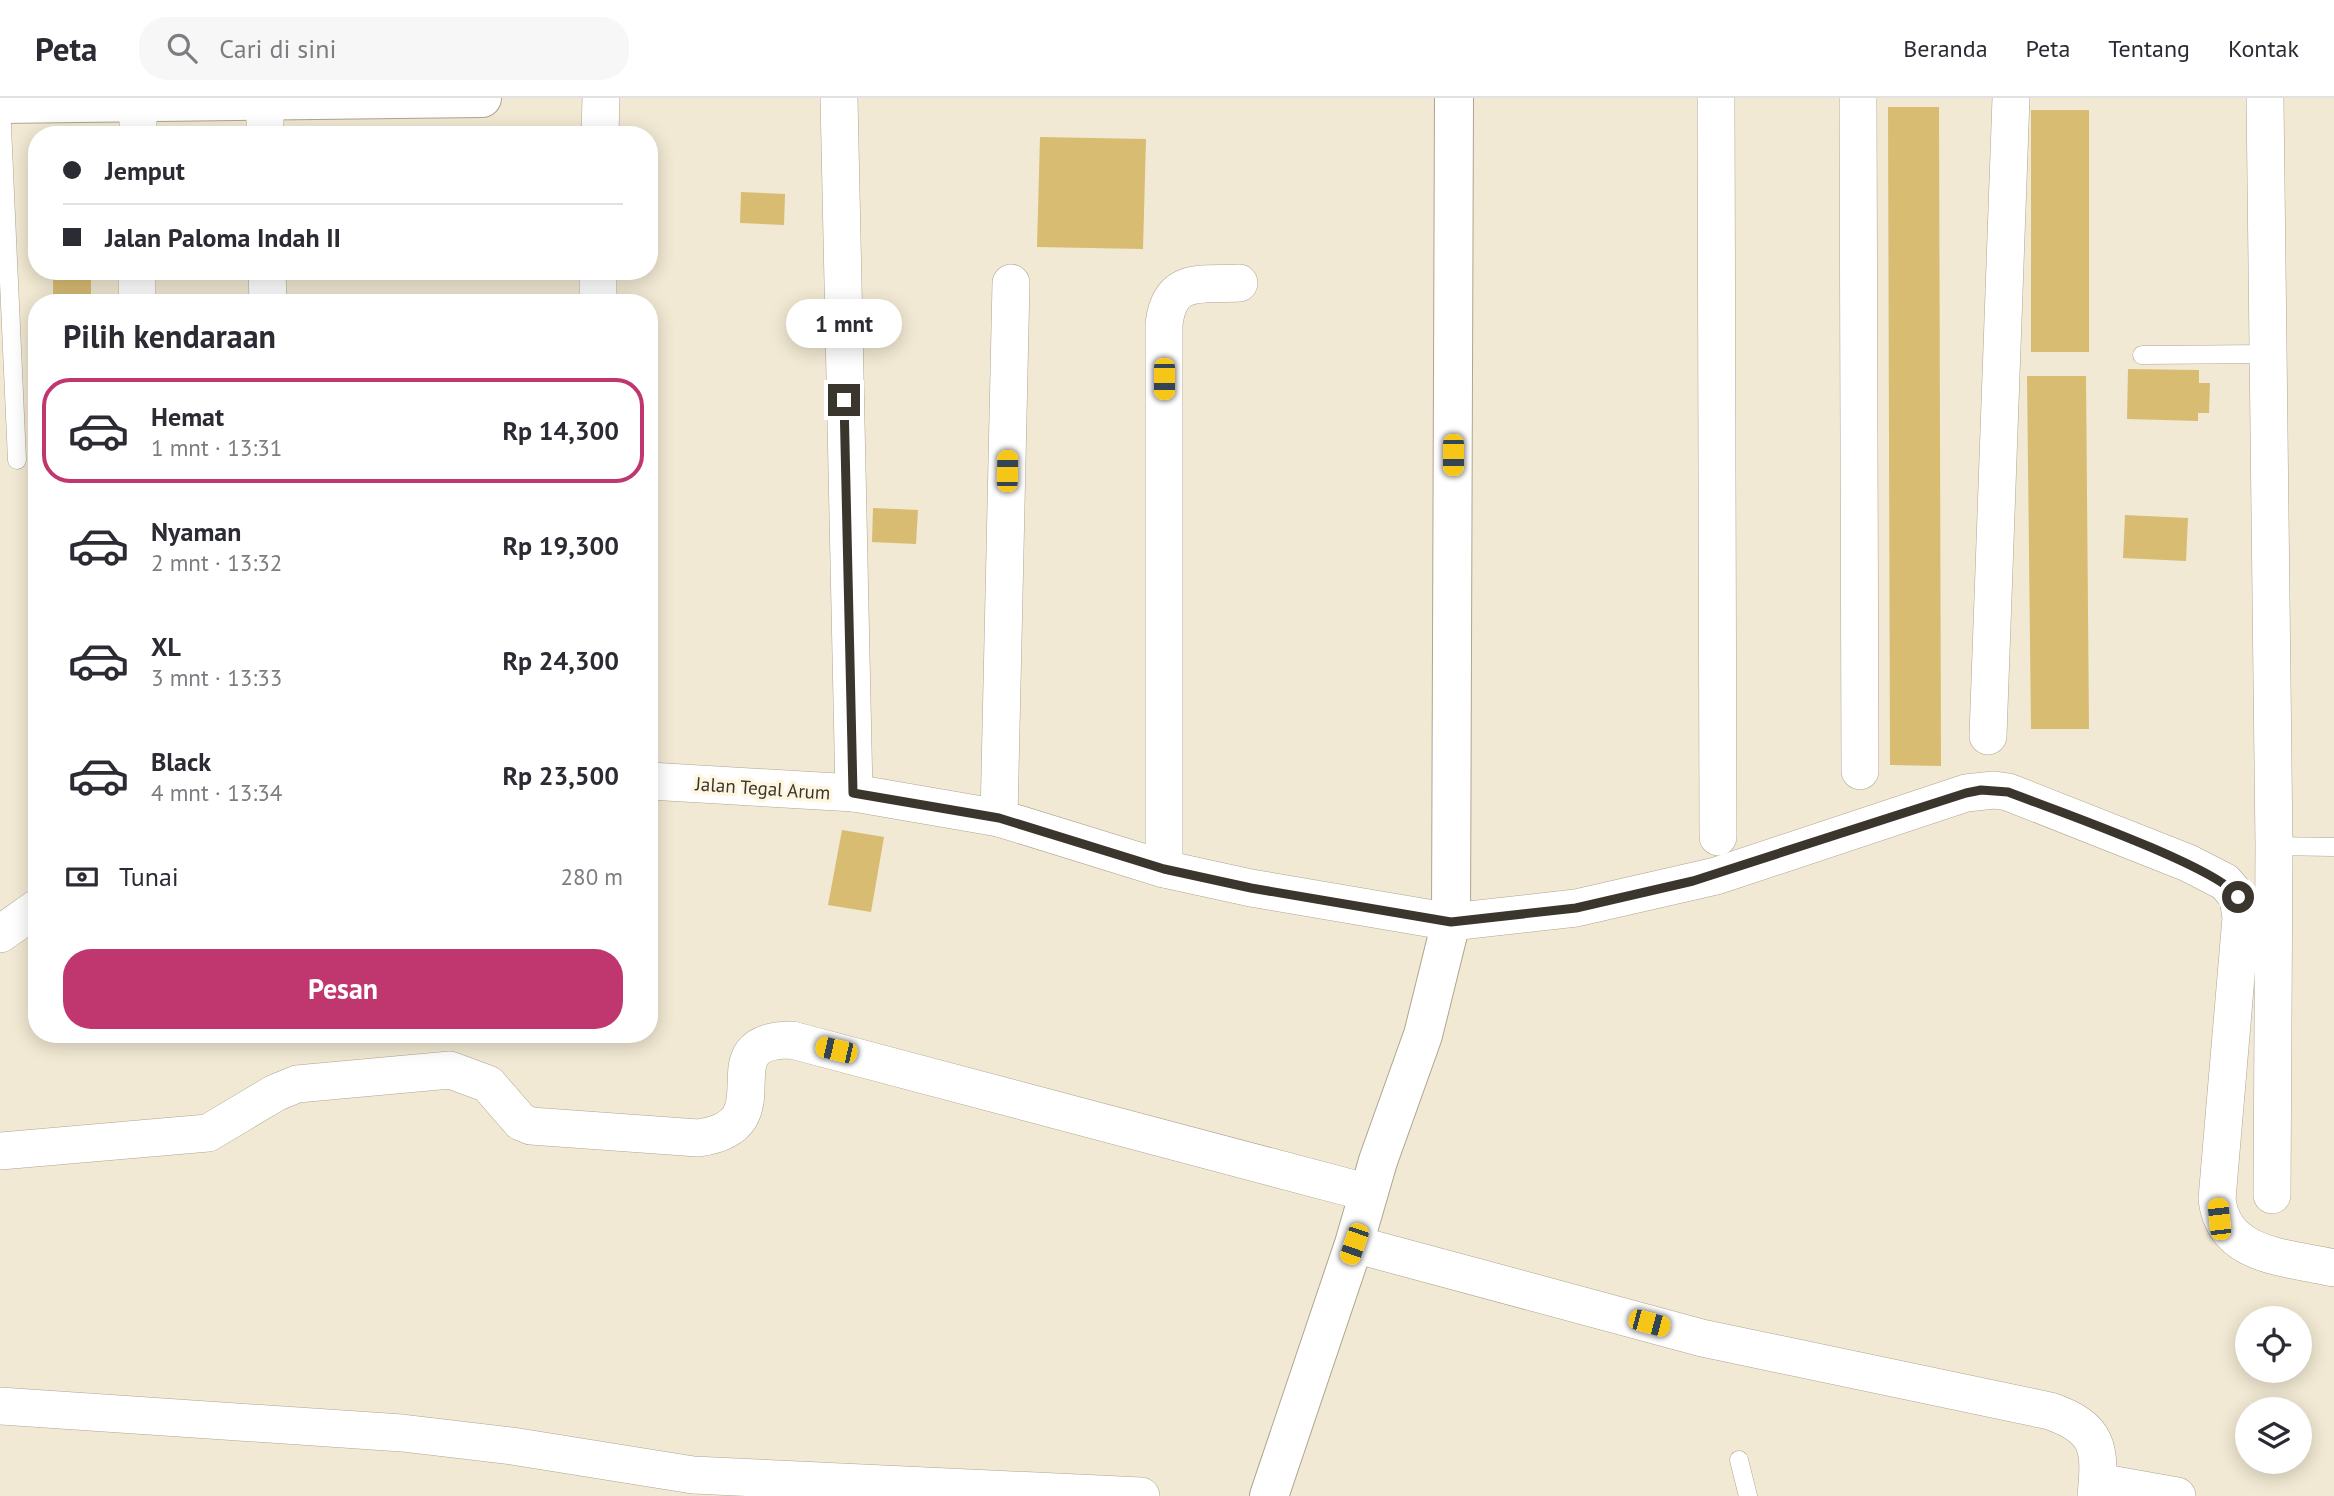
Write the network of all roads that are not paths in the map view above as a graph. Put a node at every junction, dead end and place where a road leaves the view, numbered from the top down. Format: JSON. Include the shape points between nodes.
{"nodes":[{"id":1,"x":448,"y":98,"type":"edge"},
{"id":2,"x":482,"y":98,"type":"edge"},
{"id":3,"x":601,"y":98,"type":"edge"},
{"id":4,"x":839,"y":98,"type":"edge"},
{"id":5,"x":1454,"y":98,"type":"edge"},
{"id":6,"x":1716,"y":98,"type":"edge"},
{"id":7,"x":1858,"y":98,"type":"edge"},
{"id":8,"x":2011,"y":98,"type":"edge"},
{"id":9,"x":2265,"y":98,"type":"edge"},
{"id":10,"x":0,"y":104,"type":"edge"},
{"id":11,"x":265,"y":111,"type":"edge"},
{"id":12,"x":138,"y":112,"type":"edge"},
{"id":13,"x":600,"y":126,"type":"edge"},
{"id":14,"x":1011,"y":283,"type":"dead end"},
{"id":15,"x":1239,"y":283,"type":"dead end"},
{"id":16,"x":2269,"y":354,"type":"junction"},
{"id":17,"x":2142,"y":355,"type":"dead end"},
{"id":18,"x":17,"y":460,"type":"dead end"},
{"id":19,"x":1988,"y":736,"type":"dead end"},
{"id":20,"x":1860,"y":771,"type":"dead end"},
{"id":21,"x":658,"y":782,"type":"edge"},
{"id":22,"x":853,"y":793,"type":"junction"},
{"id":23,"x":999,"y":818,"type":"junction"},
{"id":24,"x":1718,"y":837,"type":"dead end"},
{"id":25,"x":2274,"y":846,"type":"junction"},
{"id":26,"x":2334,"y":847,"type":"edge"},
{"id":27,"x":1164,"y":869,"type":"junction"},
{"id":28,"x":28,"y":914,"type":"edge"},
{"id":29,"x":1451,"y":922,"type":"junction"},
{"id":30,"x":0,"y":934,"type":"edge"},
{"id":31,"x":0,"y":1151,"type":"edge"},
{"id":32,"x":1369,"y":1193,"type":"junction"},
{"id":33,"x":2272,"y":1195,"type":"dead end"},
{"id":34,"x":1354,"y":1244,"type":"junction"},
{"id":35,"x":2334,"y":1268,"type":"edge"},
{"id":36,"x":0,"y":1406,"type":"edge"},
{"id":37,"x":1739,"y":1460,"type":"dead end"},
{"id":38,"x":692,"y":1485,"type":"edge"},
{"id":39,"x":2097,"y":1489,"type":"edge"},
{"id":40,"x":1141,"y":1496,"type":"edge"},
{"id":41,"x":1269,"y":1496,"type":"edge"},
{"id":42,"x":1748,"y":1496,"type":"edge"},
{"id":43,"x":2177,"y":1496,"type":"edge"}],
"edges":[{"from":1,"to":2,"type":"street"},
{"from":1,"to":11,"type":"street"},
{"from":3,"to":13,"type":"street"},
{"from":4,"to":22,"type":"street"},
{"from":5,"to":29,"type":"street"},
{"from":6,"to":24,"type":"street"},
{"from":7,"to":20,"type":"street"},
{"from":8,"to":19,"type":"street"},
{"from":9,"to":16,"type":"street"},
{"from":10,"to":12,"type":"street"},
{"from":10,"to":18,"type":"lane"},
{"from":11,"to":12,"type":"street"},
{"from":14,"to":23,"type":"street"},
{"from":15,"to":27,"type":"street","via":[[1177,290],[1164,324]]},
{"from":16,"to":17,"type":"lane"},
{"from":16,"to":25,"type":"street"},
{"from":21,"to":22,"type":"street","name":"Jalan Tegal Arum"},
{"from":22,"to":23,"type":"street","name":"Jalan Tegal Arum"},
{"from":23,"to":27,"type":"street","name":"Jalan Tegal Arum"},
{"from":25,"to":26,"type":"lane"},
{"from":25,"to":33,"type":"street"},
{"from":27,"to":29,"type":"street","name":"Jalan Tegal Arum"},
{"from":28,"to":30,"type":"street"},
{"from":29,"to":32,"type":"street","via":[[1423,1035]]},
{"from":29,"to":35,"type":"street","name":"Jalan Tegal Arum","via":[[1576,908],[1645,893],[1716,876],[1966,793],[2008,792],[2188,863],[2234,889],[2241,918],[2219,1219],[2230,1235],[2248,1248]]},
{"from":31,"to":32,"type":"street","via":[[200,1135],[223,1127],[297,1084],[450,1070],[488,1084],[531,1126],[706,1137],[726,1132],[742,1114],[747,1064],[759,1044],[792,1040]]},
{"from":32,"to":34,"type":"street"},
{"from":34,"to":39,"type":"street","via":[[1702,1338],[2050,1410],[2071,1418],[2092,1436],[2097,1447]]},
{"from":34,"to":41,"type":"street"},
{"from":36,"to":38,"type":"street","via":[[402,1433],[512,1446]]},
{"from":37,"to":42,"type":"lane"},
{"from":38,"to":40,"type":"street"},
{"from":39,"to":43,"type":"street"}]}
